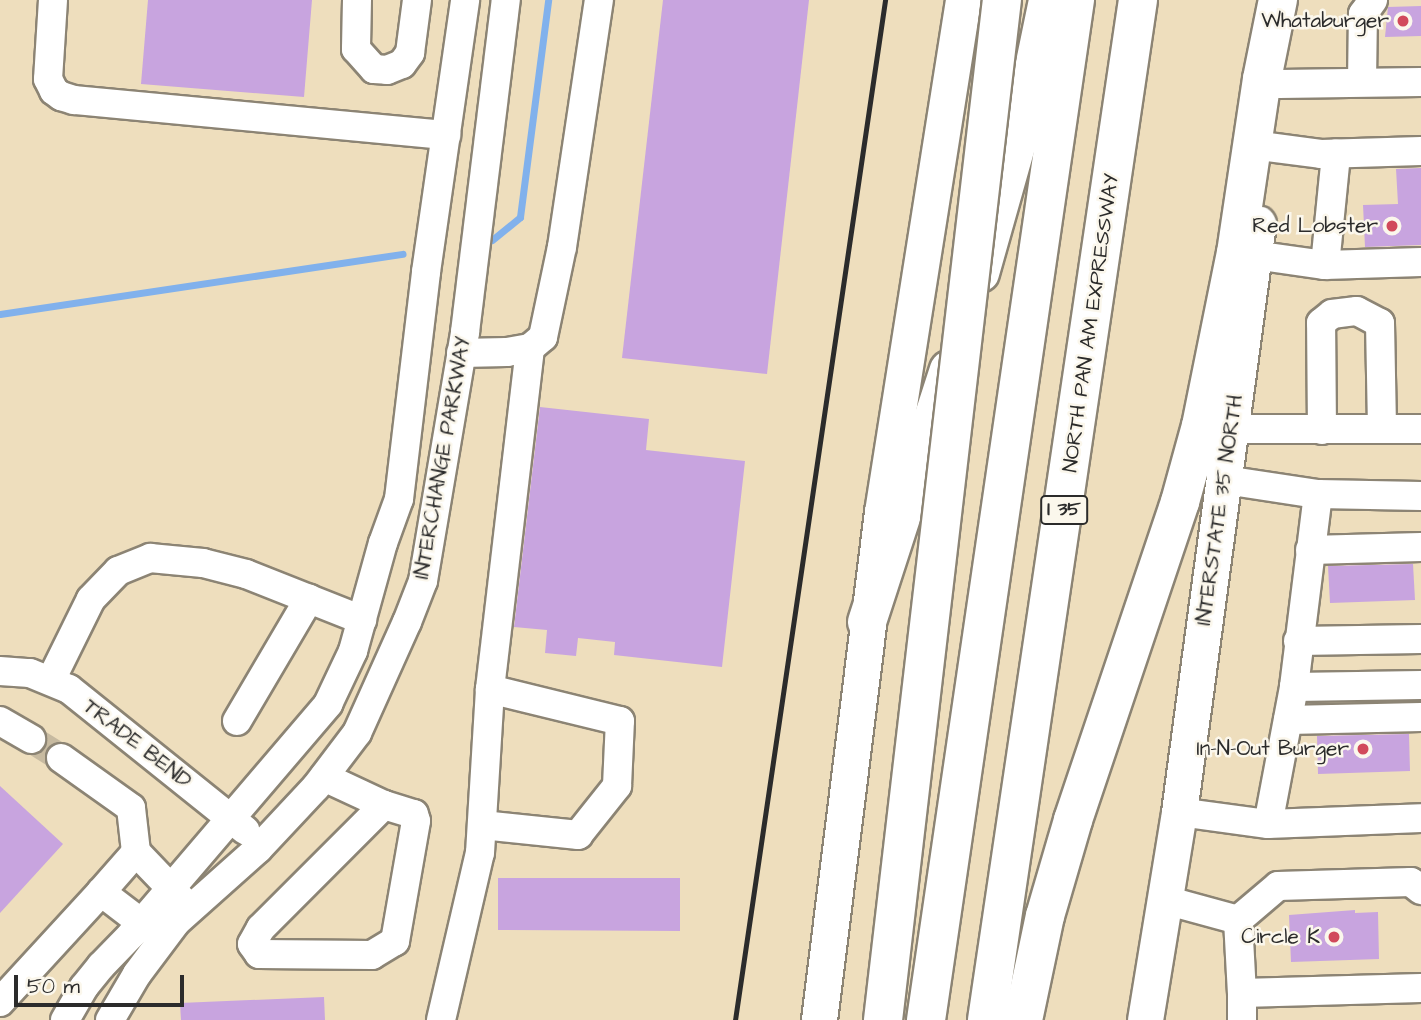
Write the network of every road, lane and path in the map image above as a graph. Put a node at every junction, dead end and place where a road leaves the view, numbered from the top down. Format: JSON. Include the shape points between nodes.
{"nodes":[{"id":1,"x":53,"y":0,"type":"edge"},
{"id":2,"x":357,"y":0,"type":"edge"},
{"id":3,"x":417,"y":0,"type":"edge"},
{"id":4,"x":465,"y":0,"type":"edge"},
{"id":5,"x":506,"y":0,"type":"edge"},
{"id":6,"x":599,"y":0,"type":"edge"},
{"id":7,"x":963,"y":0,"type":"edge"},
{"id":8,"x":1002,"y":0,"type":"edge"},
{"id":9,"x":1048,"y":0,"type":"edge"},
{"id":10,"x":1074,"y":0,"type":"edge"},
{"id":11,"x":1138,"y":0,"type":"edge"},
{"id":12,"x":1278,"y":0,"type":"edge"},
{"id":13,"x":1291,"y":0,"type":"edge"},
{"id":14,"x":1367,"y":5,"type":"edge"},
{"id":15,"x":1362,"y":82,"type":"junction"},
{"id":16,"x":1421,"y":82,"type":"edge"},
{"id":17,"x":1279,"y":84,"type":"junction"},
{"id":18,"x":446,"y":135,"type":"junction"},
{"id":19,"x":1268,"y":147,"type":"junction"},
{"id":20,"x":1421,"y":151,"type":"edge"},
{"id":21,"x":1336,"y":153,"type":"junction"},
{"id":22,"x":1254,"y":255,"type":"junction"},
{"id":23,"x":1421,"y":262,"type":"edge"},
{"id":24,"x":1325,"y":265,"type":"junction"},
{"id":25,"x":530,"y":348,"type":"junction"},
{"id":26,"x":461,"y":353,"type":"junction"},
{"id":27,"x":1231,"y":429,"type":"junction"},
{"id":28,"x":1322,"y":429,"type":"junction"},
{"id":29,"x":1382,"y":429,"type":"junction"},
{"id":30,"x":1421,"y":429,"type":"edge"},
{"id":31,"x":1225,"y":480,"type":"junction"},
{"id":32,"x":1318,"y":494,"type":"junction"},
{"id":33,"x":1421,"y":496,"type":"edge"},
{"id":34,"x":1421,"y":547,"type":"edge"},
{"id":35,"x":1310,"y":550,"type":"junction"},
{"id":36,"x":309,"y":599,"type":"junction"},
{"id":37,"x":362,"y":620,"type":"junction"},
{"id":38,"x":867,"y":622,"type":"junction"},
{"id":39,"x":1421,"y":639,"type":"edge"},
{"id":40,"x":1298,"y":641,"type":"junction"},
{"id":41,"x":0,"y":671,"type":"edge"},
{"id":42,"x":51,"y":680,"type":"junction"},
{"id":43,"x":1421,"y":685,"type":"edge"},
{"id":44,"x":1294,"y":687,"type":"junction"},
{"id":45,"x":490,"y":689,"type":"junction"},
{"id":46,"x":1421,"y":717,"type":"edge"},
{"id":47,"x":1287,"y":720,"type":"junction"},
{"id":48,"x":0,"y":721,"type":"edge"},
{"id":49,"x":237,"y":721,"type":"dead end"},
{"id":50,"x":31,"y":739,"type":"tunnel mouth"},
{"id":51,"x":61,"y":758,"type":"tunnel mouth"},
{"id":52,"x":324,"y":777,"type":"junction"},
{"id":53,"x":384,"y":805,"type":"junction"},
{"id":54,"x":1180,"y":812,"type":"junction"},
{"id":55,"x":232,"y":818,"type":"junction"},
{"id":56,"x":1421,"y":818,"type":"edge"},
{"id":57,"x":1268,"y":824,"type":"junction"},
{"id":58,"x":482,"y":825,"type":"junction"},
{"id":59,"x":262,"y":845,"type":"junction"},
{"id":60,"x":136,"y":852,"type":"junction"},
{"id":61,"x":1421,"y":890,"type":"edge"},
{"id":62,"x":101,"y":892,"type":"junction"},
{"id":63,"x":179,"y":898,"type":"junction"},
{"id":64,"x":1165,"y":900,"type":"junction"},
{"id":65,"x":1238,"y":920,"type":"junction"},
{"id":66,"x":152,"y":930,"type":"junction"},
{"id":67,"x":1421,"y":988,"type":"edge"},
{"id":68,"x":0,"y":1002,"type":"edge"},
{"id":69,"x":1242,"y":1007,"type":"edge"},
{"id":70,"x":1147,"y":1015,"type":"edge"},
{"id":71,"x":65,"y":1020,"type":"edge"},
{"id":72,"x":110,"y":1020,"type":"edge"},
{"id":73,"x":441,"y":1020,"type":"edge"},
{"id":74,"x":819,"y":1020,"type":"edge"},
{"id":75,"x":883,"y":1020,"type":"edge"},
{"id":76,"x":926,"y":1020,"type":"edge"},
{"id":77,"x":987,"y":1020,"type":"edge"},
{"id":78,"x":1023,"y":1020,"type":"edge"}],
"edges":[{"from":1,"to":18,"type":"street","via":[[47,71],[54,91],[61,96]]},
{"from":2,"to":3,"type":"street","via":[[356,48],[374,69],[387,70],[402,64],[410,53]]},
{"from":4,"to":18,"type":"street","name":"INTERCHANGE PARKWAY"},
{"from":5,"to":26,"type":"street","name":"INTERCHANGE PARKWAY"},
{"from":6,"to":25,"type":"street","via":[[562,247],[543,337]]},
{"from":7,"to":38,"type":"main road"},
{"from":8,"to":75,"type":"highway","bridge":true},
{"from":9,"to":38,"type":"highway","via":[[1023,121],[993,231]]},
{"from":10,"to":76,"type":"highway"},
{"from":11,"to":77,"type":"highway","name":"NORTH PAN AM EXPRESSWAY","number":"I 35"},
{"from":12,"to":78,"type":"highway","via":[[1234,267],[1201,426],[1176,515],[1073,820],[1045,916]]},
{"from":13,"to":17,"type":"main road","name":"INTERSTATE 35 NORTH"},
{"from":14,"to":15,"type":"street"},
{"from":15,"to":16,"type":"street"},
{"from":15,"to":17,"type":"street"},
{"from":17,"to":19,"type":"main road","name":"INTERSTATE 35 NORTH"},
{"from":18,"to":37,"type":"street","name":"INTERCHANGE PARKWAY","via":[[399,499]]},
{"from":19,"to":21,"type":"street"},
{"from":19,"to":22,"type":"main road","name":"INTERSTATE 35 NORTH"},
{"from":20,"to":21,"type":"street"},
{"from":21,"to":24,"type":"street"},
{"from":22,"to":24,"type":"street"},
{"from":22,"to":27,"type":"main road","name":"INTERSTATE 35 NORTH"},
{"from":23,"to":24,"type":"street"},
{"from":25,"to":26,"type":"street","via":[[496,354]]},
{"from":25,"to":45,"type":"street"},
{"from":26,"to":52,"type":"street","name":"INTERCHANGE PARKWAY","via":[[422,581],[357,733]]},
{"from":27,"to":28,"type":"street"},
{"from":27,"to":31,"type":"main road","name":"INTERSTATE 35 NORTH"},
{"from":28,"to":29,"type":"street"},
{"from":28,"to":29,"type":"street","via":[[1321,323],[1332,314],[1357,311],[1380,323]]},
{"from":29,"to":30,"type":"street"},
{"from":31,"to":32,"type":"street"},
{"from":31,"to":54,"type":"main road","name":"INTERSTATE 35 NORTH"},
{"from":32,"to":33,"type":"street"},
{"from":32,"to":35,"type":"street"},
{"from":34,"to":35,"type":"street"},
{"from":35,"to":40,"type":"street"},
{"from":36,"to":37,"type":"street"},
{"from":36,"to":42,"type":"street","via":[[246,574],[202,563],[149,558],[118,571],[91,599]]},
{"from":36,"to":49,"type":"street"},
{"from":37,"to":55,"type":"street","name":"INTERCHANGE PARKWAY","via":[[328,704]]},
{"from":38,"to":74,"type":"main road"},
{"from":39,"to":40,"type":"street"},
{"from":40,"to":44,"type":"street"},
{"from":41,"to":42,"type":"street","name":"TRADE BEND"},
{"from":42,"to":55,"type":"street","name":"TRADE BEND"},
{"from":43,"to":44,"type":"street"},
{"from":44,"to":47,"type":"street"},
{"from":45,"to":58,"type":"street"},
{"from":45,"to":58,"type":"street","via":[[620,720],[617,786],[578,835]]},
{"from":46,"to":47,"type":"street"},
{"from":47,"to":57,"type":"street"},
{"from":48,"to":50,"type":"street"},
{"from":51,"to":60,"type":"street","via":[[131,808]]},
{"from":52,"to":53,"type":"street"},
{"from":52,"to":59,"type":"street","name":"INTERCHANGE PARKWAY"},
{"from":53,"to":53,"type":"street","via":[[414,814],[416,821],[395,941],[372,955],[259,954],[254,950],[261,928]]},
{"from":54,"to":57,"type":"street"},
{"from":54,"to":64,"type":"main road","name":"INTERSTATE 35 NORTH"},
{"from":55,"to":59,"type":"street","name":"TRADE BEND"},
{"from":55,"to":63,"type":"street","name":"INTERCHANGE PARKWAY"},
{"from":56,"to":57,"type":"street"},
{"from":58,"to":73,"type":"street","via":[[480,853]]},
{"from":59,"to":63,"type":"street","name":"INTERCHANGE PARKWAY"},
{"from":60,"to":62,"type":"street"},
{"from":60,"to":63,"type":"street"},
{"from":61,"to":65,"type":"street","via":[[1411,883],[1278,886]]},
{"from":62,"to":66,"type":"street"},
{"from":62,"to":68,"type":"street"},
{"from":63,"to":66,"type":"street","name":"INTERCHANGE PARKWAY"},
{"from":64,"to":65,"type":"street"},
{"from":64,"to":70,"type":"main road","name":"INTERSTATE 35 NORTH"},
{"from":65,"to":69,"type":"street"},
{"from":66,"to":71,"type":"street","name":"INTERCHANGE PARKWAY","via":[[84,987]]},
{"from":66,"to":72,"type":"street","name":"INTERCHANGE PARKWAY"},
{"from":67,"to":69,"type":"street"}]}
